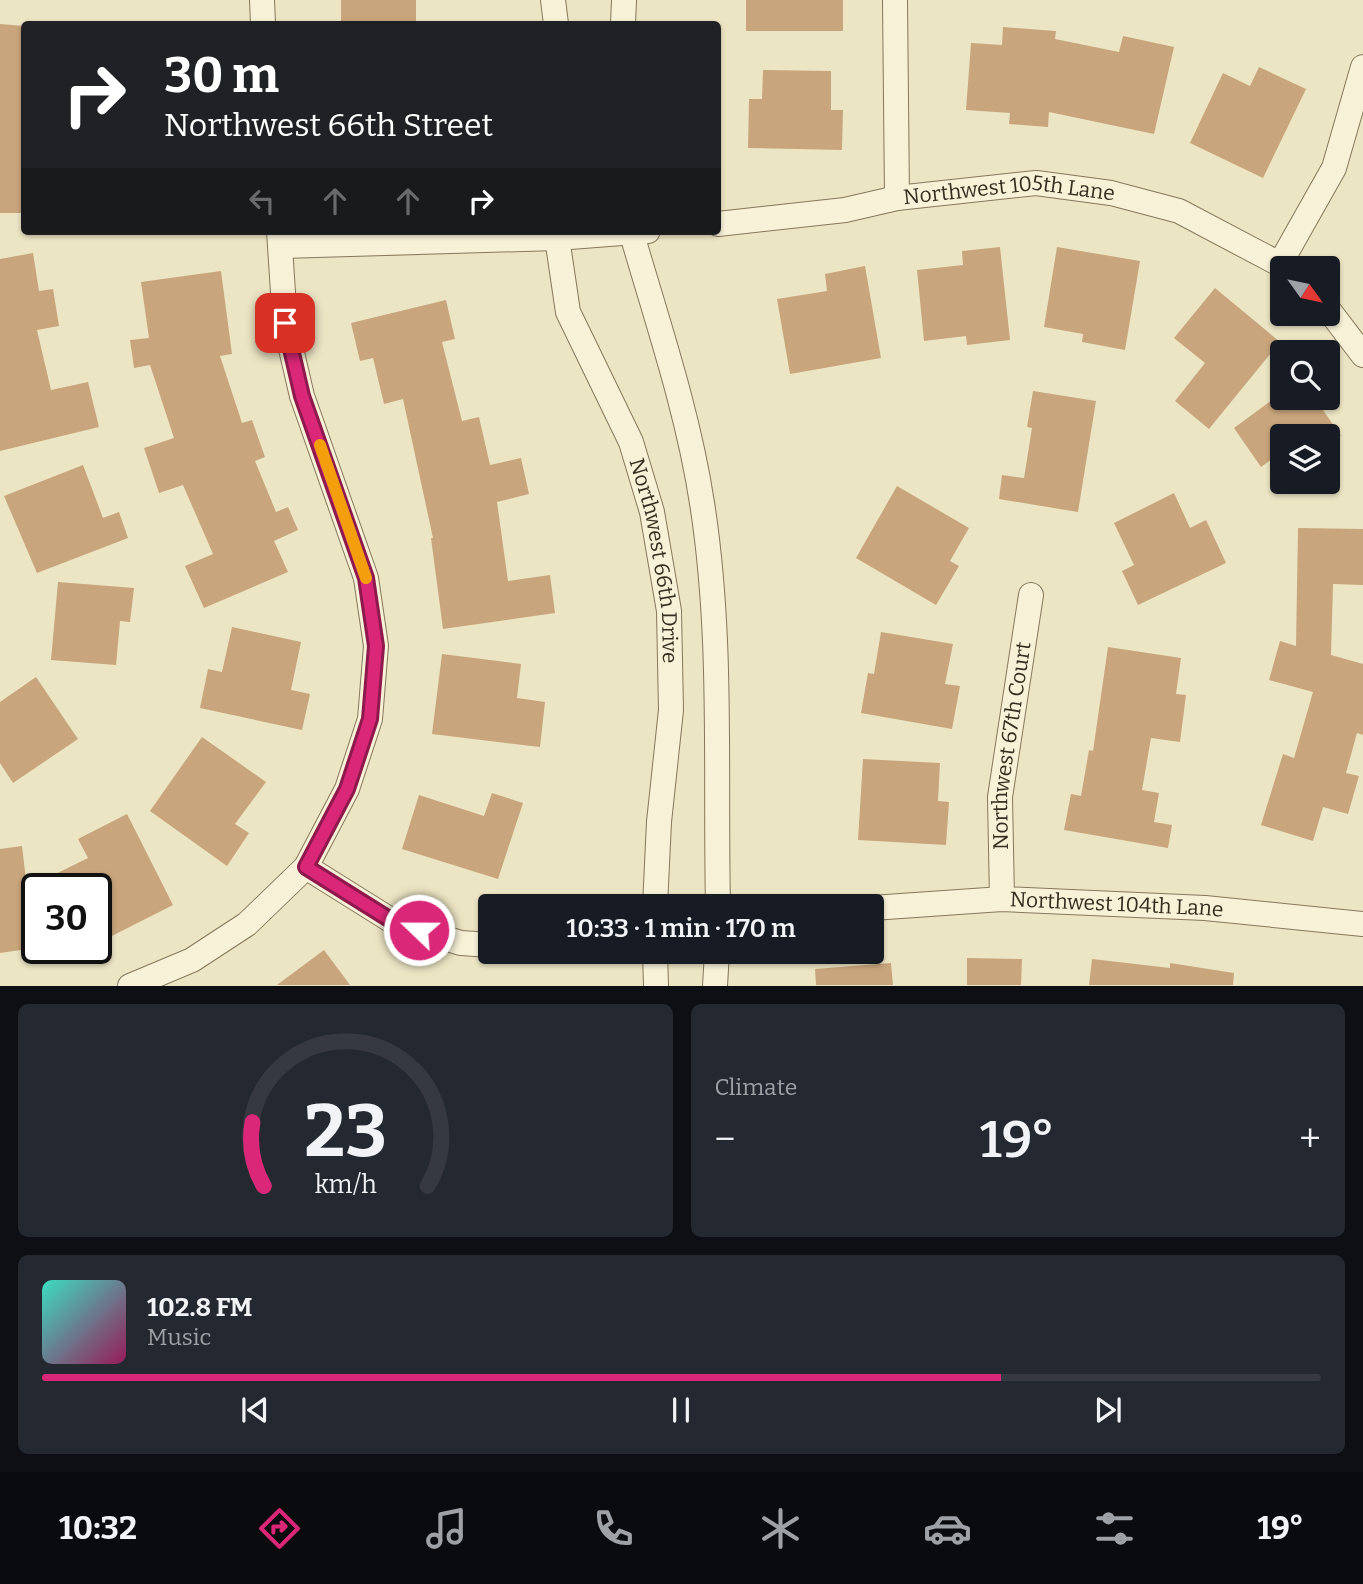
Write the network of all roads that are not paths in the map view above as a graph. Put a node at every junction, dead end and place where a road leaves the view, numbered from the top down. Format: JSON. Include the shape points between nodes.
{"nodes":[{"id":1,"x":262,"y":0,"type":"edge"},
{"id":2,"x":553,"y":0,"type":"edge"},
{"id":3,"x":624,"y":0,"type":"edge"},
{"id":4,"x":895,"y":0,"type":"edge"},
{"id":5,"x":263,"y":21,"type":"edge"},
{"id":6,"x":556,"y":21,"type":"edge"},
{"id":7,"x":623,"y":21,"type":"edge"},
{"id":8,"x":1363,"y":67,"type":"edge"},
{"id":9,"x":897,"y":198,"type":"junction"},
{"id":10,"x":721,"y":224,"type":"edge"},
{"id":11,"x":501,"y":235,"type":"edge"},
{"id":12,"x":556,"y":235,"type":"edge"},
{"id":13,"x":638,"y":235,"type":"edge"},
{"id":14,"x":280,"y":239,"type":"edge"},
{"id":15,"x":1289,"y":256,"type":"edge"},
{"id":16,"x":1270,"y":258,"type":"edge"},
{"id":17,"x":1340,"y":325,"type":"edge"},
{"id":18,"x":1363,"y":355,"type":"edge"},
{"id":19,"x":1031,"y":595,"type":"dead end"},
{"id":20,"x":306,"y":867,"type":"junction"},
{"id":21,"x":656,"y":894,"type":"edge"},
{"id":22,"x":718,"y":894,"type":"edge"},
{"id":23,"x":1002,"y":899,"type":"junction"},
{"id":24,"x":884,"y":907,"type":"edge"},
{"id":25,"x":1363,"y":923,"type":"edge"},
{"id":26,"x":478,"y":944,"type":"edge"},
{"id":27,"x":655,"y":964,"type":"edge"},
{"id":28,"x":716,"y":964,"type":"edge"},
{"id":29,"x":130,"y":985,"type":"edge"},
{"id":30,"x":656,"y":985,"type":"edge"},
{"id":31,"x":715,"y":985,"type":"edge"}],
"edges":[{"from":1,"to":5,"type":"street"},
{"from":2,"to":6,"type":"street"},
{"from":3,"to":7,"type":"street"},
{"from":4,"to":9,"type":"street"},
{"from":8,"to":15,"type":"street","via":[[1334,168]]},
{"from":9,"to":10,"type":"street","name":"Northwest 105th Lane","via":[[845,210]]},
{"from":9,"to":16,"type":"street","name":"Northwest 105th Lane","via":[[1036,183],[1111,193],[1179,211]]},
{"from":11,"to":14,"type":"street"},
{"from":12,"to":21,"type":"street","name":"Northwest 66th Drive","via":[[568,312],[631,442],[652,512],[669,611],[671,710]]},
{"from":13,"to":22,"type":"street","via":[[702,504],[717,713]]},
{"from":14,"to":20,"type":"street","via":[[285,323],[302,396],[366,578],[376,646],[370,719],[347,789]]},
{"from":17,"to":18,"type":"street"},
{"from":19,"to":23,"type":"street","name":"Northwest 67th Court","via":[[1000,797]]},
{"from":20,"to":26,"type":"street","via":[[397,924]]},
{"from":20,"to":29,"type":"street","via":[[247,924],[192,960]]},
{"from":23,"to":24,"type":"street","name":"Northwest 104th Lane"},
{"from":23,"to":25,"type":"street","name":"Northwest 104th Lane","via":[[1205,908]]},
{"from":27,"to":30,"type":"street"},
{"from":28,"to":31,"type":"street"}]}
